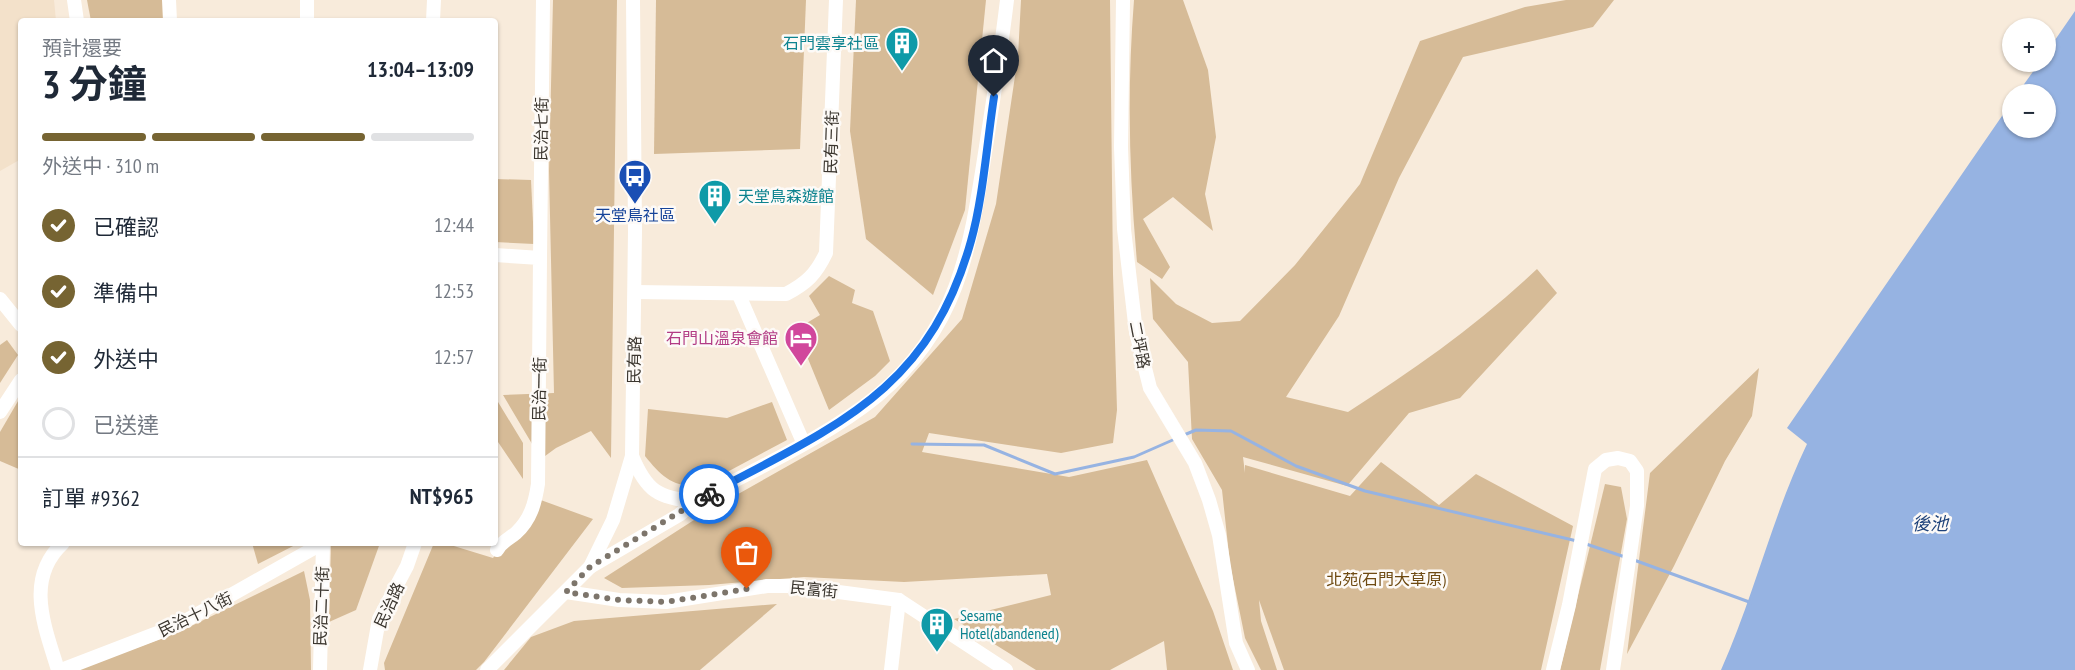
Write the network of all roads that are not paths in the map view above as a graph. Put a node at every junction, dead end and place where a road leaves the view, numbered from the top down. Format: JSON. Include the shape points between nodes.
{"nodes":[{"id":1,"x":74,"y":0,"type":"edge"},
{"id":2,"x":169,"y":0,"type":"edge"},
{"id":3,"x":307,"y":0,"type":"edge"},
{"id":4,"x":434,"y":0,"type":"edge"},
{"id":5,"x":543,"y":0,"type":"edge"},
{"id":6,"x":633,"y":0,"type":"edge"},
{"id":7,"x":836,"y":0,"type":"edge"},
{"id":8,"x":1007,"y":0,"type":"edge"},
{"id":9,"x":1123,"y":0,"type":"edge"},
{"id":10,"x":76,"y":18,"type":"edge"},
{"id":11,"x":170,"y":18,"type":"edge"},
{"id":12,"x":306,"y":18,"type":"edge"},
{"id":13,"x":433,"y":18,"type":"edge"},
{"id":14,"x":498,"y":255,"type":"edge"},
{"id":15,"x":540,"y":258,"type":"junction"},
{"id":16,"x":635,"y":292,"type":"junction"},
{"id":17,"x":739,"y":295,"type":"junction"},
{"id":18,"x":0,"y":298,"type":"edge"},
{"id":19,"x":18,"y":321,"type":"edge"},
{"id":20,"x":18,"y":385,"type":"edge"},
{"id":21,"x":0,"y":412,"type":"edge"},
{"id":22,"x":803,"y":442,"type":"junction"},
{"id":23,"x":632,"y":456,"type":"junction"},
{"id":24,"x":696,"y":501,"type":"junction"},
{"id":25,"x":60,"y":546,"type":"edge"},
{"id":26,"x":318,"y":546,"type":"edge"},
{"id":27,"x":323,"y":546,"type":"edge"},
{"id":28,"x":414,"y":546,"type":"edge"},
{"id":29,"x":497,"y":549,"type":"dead end"},
{"id":30,"x":590,"y":567,"type":"junction"},
{"id":31,"x":566,"y":592,"type":"junction"},
{"id":32,"x":899,"y":600,"type":"junction"},
{"id":33,"x":60,"y":670,"type":"edge"},
{"id":34,"x":320,"y":670,"type":"edge"},
{"id":35,"x":370,"y":670,"type":"edge"},
{"id":36,"x":487,"y":670,"type":"edge"},
{"id":37,"x":891,"y":670,"type":"edge"},
{"id":38,"x":1006,"y":670,"type":"edge"},
{"id":39,"x":1248,"y":670,"type":"edge"},
{"id":40,"x":1553,"y":670,"type":"edge"},
{"id":41,"x":1613,"y":670,"type":"edge"}],
"edges":[{"from":1,"to":10,"type":"street"},
{"from":2,"to":11,"type":"street"},
{"from":3,"to":12,"type":"street"},
{"from":4,"to":13,"type":"street"},
{"from":5,"to":15,"type":"street","name":"民治七街"},
{"from":6,"to":16,"type":"street","name":"民有路"},
{"from":7,"to":17,"type":"street","name":"民有三街","via":[[826,253],[816,274],[786,294]]},
{"from":8,"to":22,"type":"street","via":[[972,238],[945,314],[903,372],[876,397]]},
{"from":9,"to":39,"type":"street","name":"二坪路","via":[[1124,229],[1136,332],[1150,388],[1195,463],[1209,500],[1236,643]]},
{"from":14,"to":15,"type":"street"},
{"from":15,"to":29,"type":"street","name":"民治一街","via":[[538,484],[533,510],[517,532]]},
{"from":16,"to":17,"type":"street","name":"民有三街"},
{"from":16,"to":23,"type":"street","name":"民有路"},
{"from":17,"to":22,"type":"street"},
{"from":18,"to":19,"type":"street"},
{"from":20,"to":21,"type":"street"},
{"from":22,"to":24,"type":"street"},
{"from":23,"to":24,"type":"street","via":[[642,481],[655,492],[675,500]]},
{"from":23,"to":30,"type":"street","name":"民有路","via":[[613,520]]},
{"from":24,"to":30,"type":"street"},
{"from":25,"to":33,"type":"street","via":[[46,561],[40,580],[41,614]]},
{"from":26,"to":33,"type":"street","name":"民治十八街","via":[[178,625]]},
{"from":27,"to":34,"type":"street","name":"民治二十街"},
{"from":28,"to":35,"type":"street","name":"民治路","via":[[379,619]]},
{"from":30,"to":31,"type":"street","name":"民有路"},
{"from":31,"to":32,"type":"street","name":"民富街","via":[[666,602],[767,586],[793,586]]},
{"from":31,"to":36,"type":"street","name":"民有路"},
{"from":32,"to":37,"type":"street"},
{"from":32,"to":38,"type":"street","name":"民富街"},
{"from":40,"to":41,"type":"street","via":[[1595,469],[1606,460],[1618,458],[1630,461],[1637,471],[1637,506]]}]}
